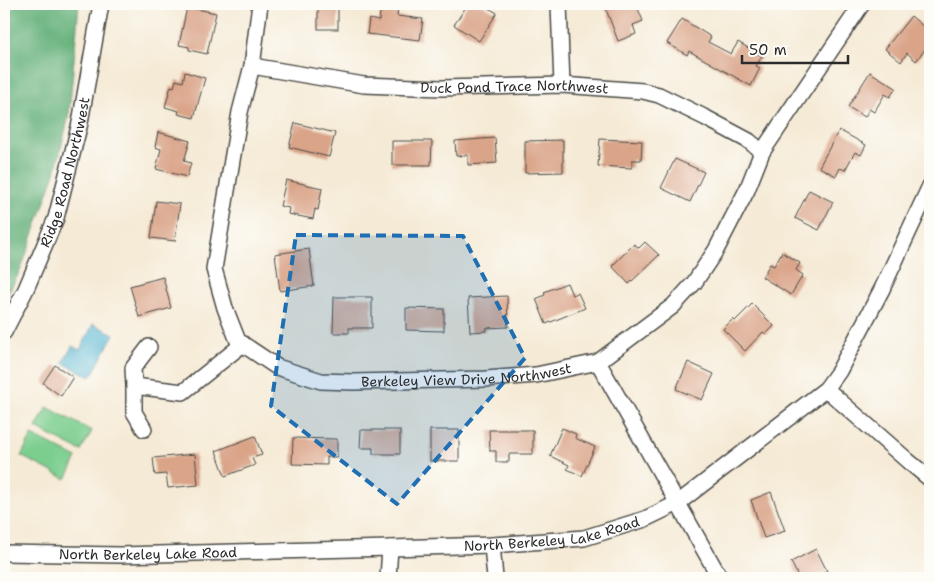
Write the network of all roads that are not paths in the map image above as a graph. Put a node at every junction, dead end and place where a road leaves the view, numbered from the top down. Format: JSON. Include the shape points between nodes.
{"nodes":[{"id":1,"x":101,"y":4,"type":"edge"},
{"id":2,"x":260,"y":4,"type":"edge"},
{"id":3,"x":559,"y":4,"type":"edge"},
{"id":4,"x":862,"y":4,"type":"edge"},
{"id":5,"x":252,"y":66,"type":"junction"},
{"id":6,"x":562,"y":85,"type":"junction"},
{"id":7,"x":762,"y":152,"type":"junction"},
{"id":8,"x":930,"y":186,"type":"edge"},
{"id":9,"x":924,"y":215,"type":"edge"},
{"id":10,"x":4,"y":332,"type":"edge"},
{"id":11,"x":243,"y":344,"type":"junction"},
{"id":12,"x":149,"y":347,"type":"dead end"},
{"id":13,"x":598,"y":362,"type":"junction"},
{"id":14,"x":134,"y":386,"type":"junction"},
{"id":15,"x":826,"y":389,"type":"junction"},
{"id":16,"x":144,"y":430,"type":"dead end"},
{"id":17,"x":930,"y":479,"type":"edge"},
{"id":18,"x":678,"y":503,"type":"junction"},
{"id":19,"x":492,"y":545,"type":"junction"},
{"id":20,"x":390,"y":548,"type":"junction"},
{"id":21,"x":4,"y":552,"type":"edge"},
{"id":22,"x":388,"y":578,"type":"edge"},
{"id":23,"x":495,"y":578,"type":"edge"},
{"id":24,"x":720,"y":578,"type":"edge"}],
"edges":[{"from":1,"to":10,"type":"street","name":"Ridge Road Northwest","via":[[80,123],[56,218]]},
{"from":2,"to":5,"type":"street","name":"Berkeley View Drive Northwest"},
{"from":3,"to":6,"type":"street"},
{"from":4,"to":7,"type":"street","name":"Berkeley View Drive Northwest"},
{"from":5,"to":6,"type":"street","name":"Duck Pond Trace Northwest","via":[[364,85],[441,88]]},
{"from":5,"to":11,"type":"street","name":"Berkeley View Drive Northwest","via":[[240,112],[214,269],[224,308],[238,341]]},
{"from":6,"to":7,"type":"street","name":"Duck Pond Trace Northwest","via":[[659,95],[749,141]]},
{"from":7,"to":13,"type":"street","name":"Berkeley View Drive Northwest","via":[[747,190],[716,250],[694,283],[673,306]]},
{"from":8,"to":9,"type":"street","name":"North Berkeley Lake Road"},
{"from":9,"to":15,"type":"street","name":"North Berkeley Lake Road","via":[[839,372]]},
{"from":11,"to":13,"type":"street","name":"Berkeley View Drive Northwest","via":[[277,367],[321,381],[337,382],[486,379],[536,375]]},
{"from":11,"to":14,"type":"street","via":[[183,392]]},
{"from":12,"to":14,"type":"street","via":[[133,368]]},
{"from":13,"to":18,"type":"street"},
{"from":14,"to":16,"type":"street","via":[[134,412]]},
{"from":15,"to":17,"type":"street"},
{"from":15,"to":18,"type":"street","name":"North Berkeley Lake Road"},
{"from":18,"to":19,"type":"street","name":"North Berkeley Lake Road","via":[[646,519],[584,538]]},
{"from":18,"to":24,"type":"street"},
{"from":19,"to":20,"type":"street","name":"North Berkeley Lake Road"},
{"from":19,"to":23,"type":"street"},
{"from":20,"to":21,"type":"street","name":"North Berkeley Lake Road","via":[[120,555]]},
{"from":20,"to":22,"type":"street"}]}
